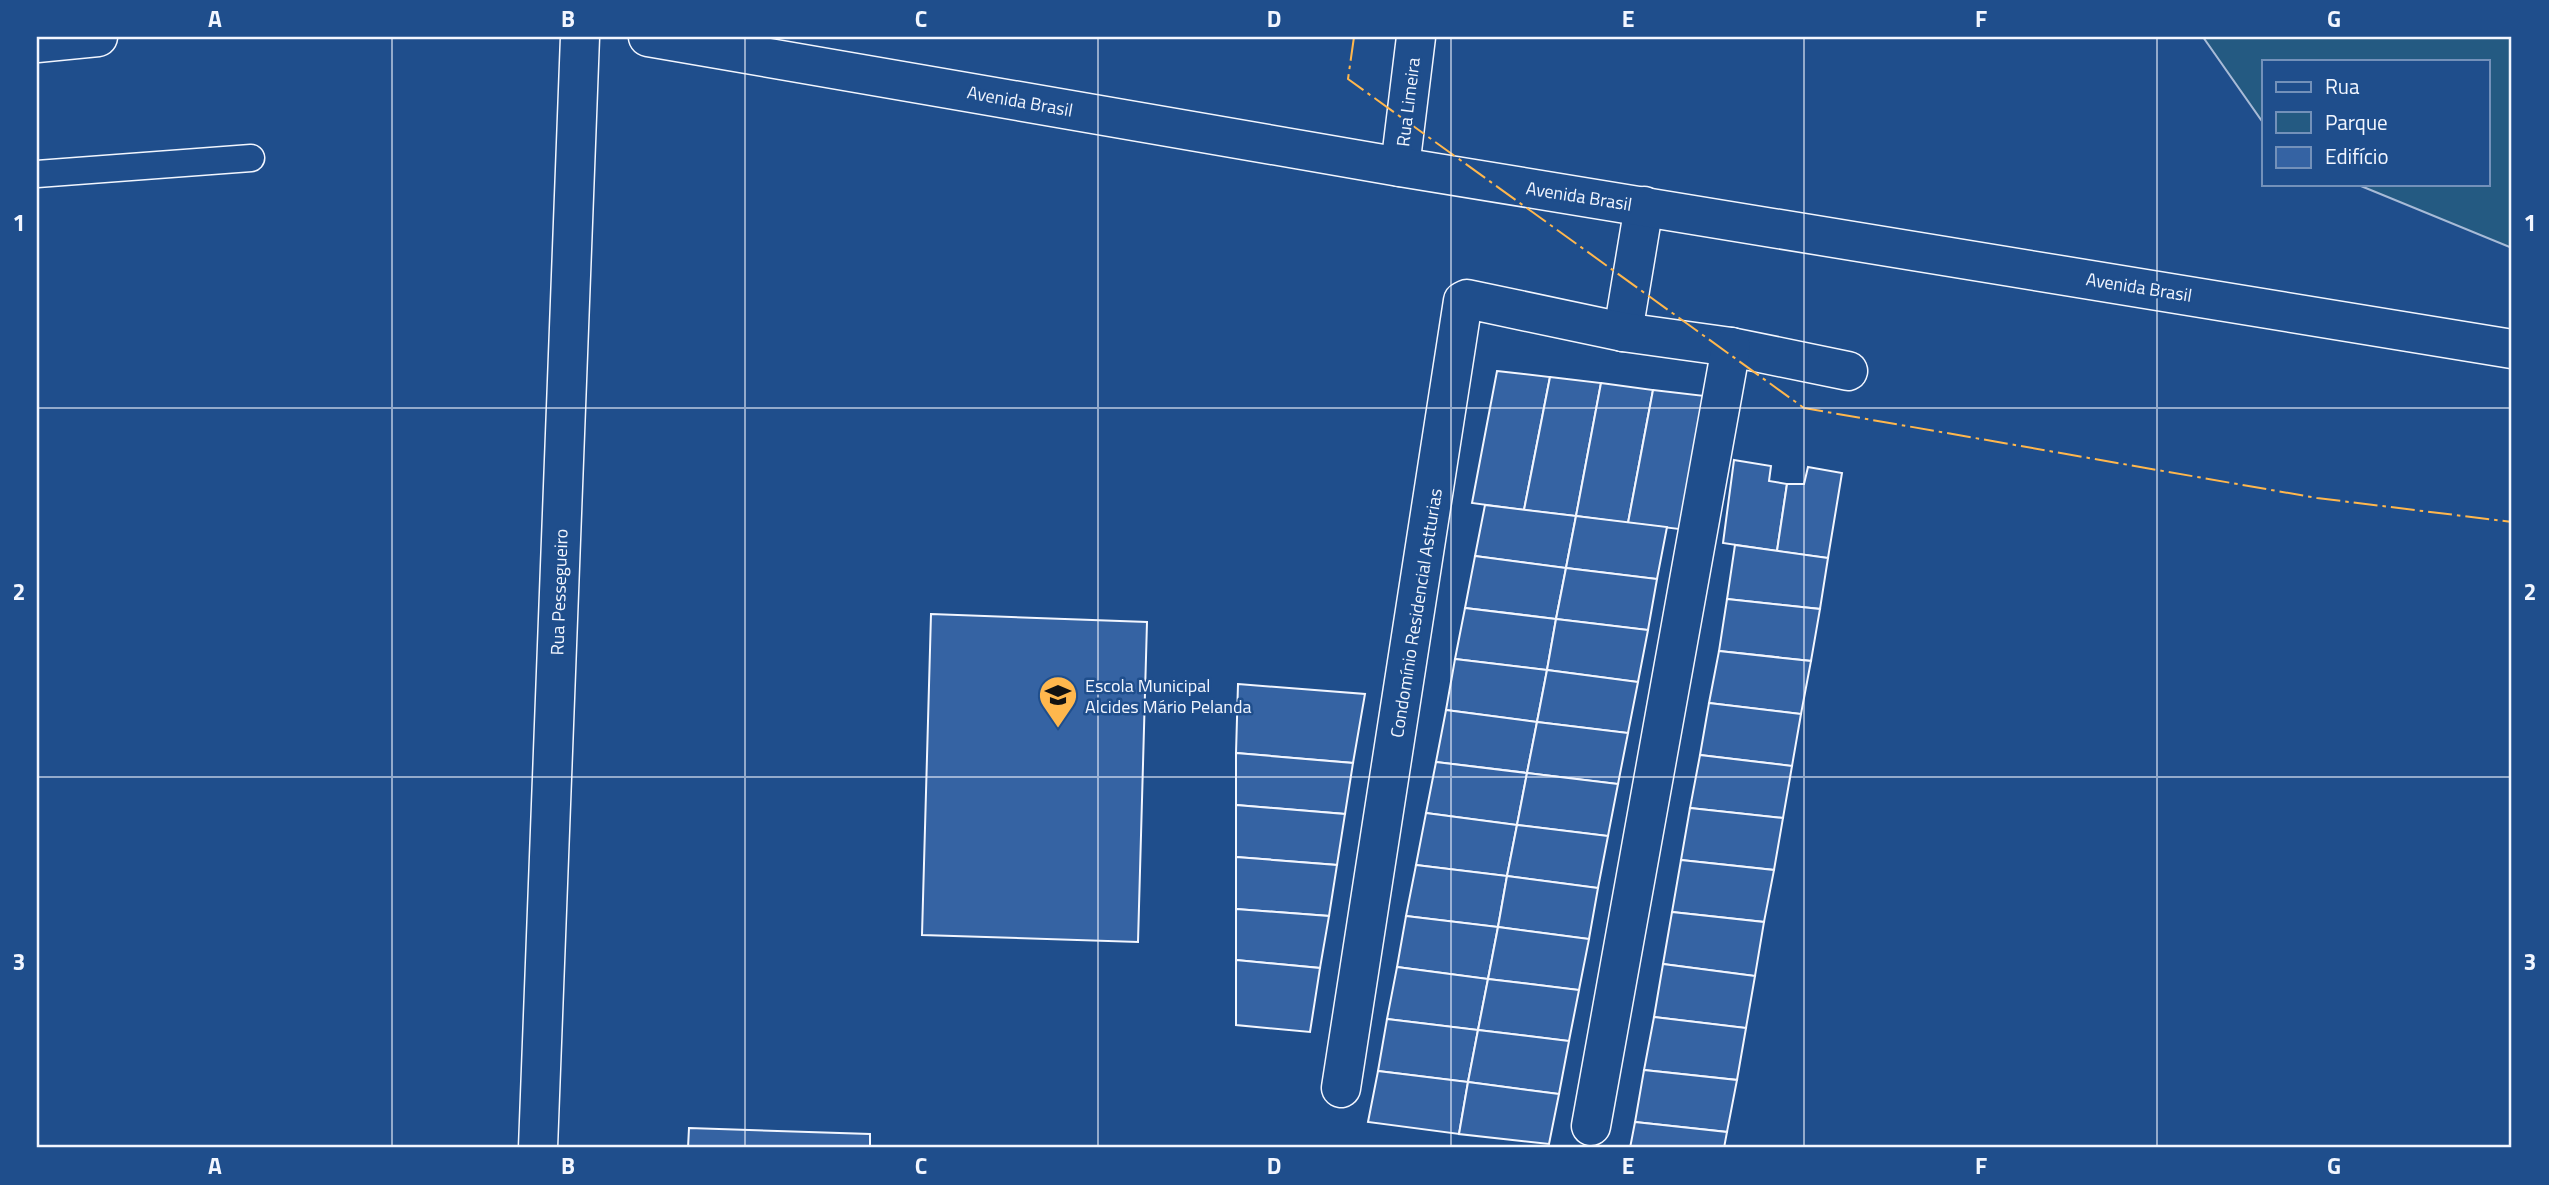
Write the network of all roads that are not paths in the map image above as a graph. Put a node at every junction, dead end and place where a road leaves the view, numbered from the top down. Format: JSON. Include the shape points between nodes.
{"nodes":[{"id":1,"x":98,"y":37,"type":"edge"},
{"id":2,"x":580,"y":37,"type":"edge"},
{"id":3,"x":648,"y":37,"type":"edge"},
{"id":4,"x":1416,"y":37,"type":"edge"},
{"id":5,"x":37,"y":43,"type":"edge"},
{"id":6,"x":251,"y":158,"type":"dead end"},
{"id":7,"x":1400,"y":167,"type":"junction"},
{"id":8,"x":37,"y":174,"type":"edge"},
{"id":9,"x":1644,"y":206,"type":"junction"},
{"id":10,"x":1623,"y":332,"type":"junction"},
{"id":11,"x":1731,"y":347,"type":"junction"},
{"id":12,"x":2512,"y":349,"type":"edge"},
{"id":13,"x":1848,"y":370,"type":"dead end"},
{"id":14,"x":1340,"y":1088,"type":"dead end"},
{"id":15,"x":1591,"y":1126,"type":"dead end"},
{"id":16,"x":538,"y":1148,"type":"edge"}],
"edges":[{"from":1,"to":5,"type":"street"},
{"from":2,"to":16,"type":"street","name":"Rua Pessegueiro"},
{"from":3,"to":7,"type":"street","name":"Avenida Brasil"},
{"from":4,"to":7,"type":"street","name":"Rua Limeira"},
{"from":6,"to":8,"type":"lane"},
{"from":7,"to":9,"type":"street","name":"Avenida Brasil"},
{"from":9,"to":10,"type":"street"},
{"from":9,"to":12,"type":"street","name":"Avenida Brasil"},
{"from":10,"to":11,"type":"street","name":"Condomínio Residencial Astturias"},
{"from":10,"to":14,"type":"street","name":"Condomínio Residencial Astturias","via":[[1467,299],[1461,304]]},
{"from":11,"to":13,"type":"street","name":"Condomínio Residencial Astturias"},
{"from":11,"to":15,"type":"street"}]}
